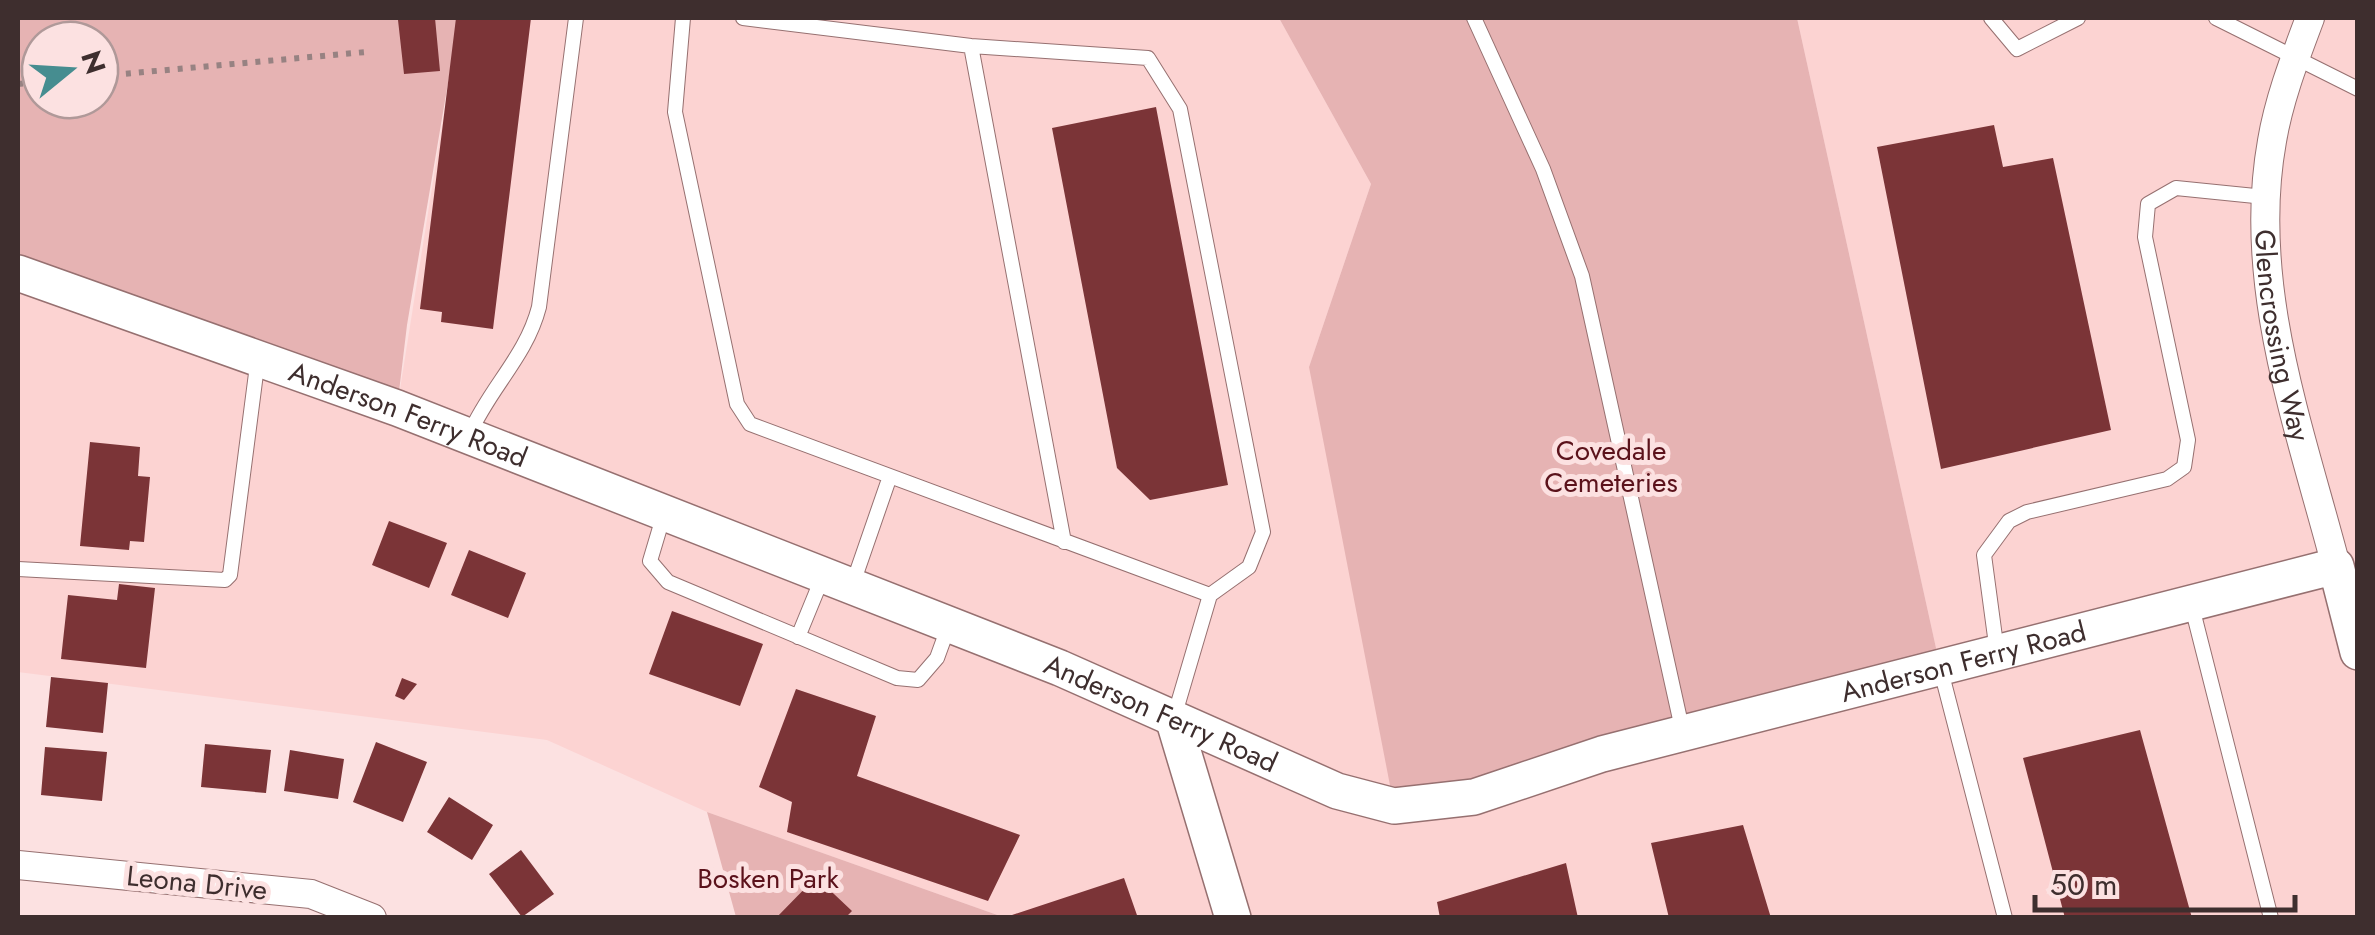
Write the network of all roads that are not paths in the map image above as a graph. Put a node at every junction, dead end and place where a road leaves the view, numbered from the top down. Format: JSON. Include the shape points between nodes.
{"nodes":[{"id":1,"x":576,"y":18,"type":"edge"},
{"id":2,"x":683,"y":18,"type":"edge"},
{"id":3,"x":743,"y":18,"type":"edge"},
{"id":4,"x":1474,"y":18,"type":"edge"},
{"id":5,"x":1991,"y":18,"type":"edge"},
{"id":6,"x":2078,"y":18,"type":"edge"},
{"id":7,"x":2216,"y":18,"type":"edge"},
{"id":8,"x":2310,"y":18,"type":"edge"},
{"id":9,"x":971,"y":46,"type":"junction"},
{"id":10,"x":2296,"y":55,"type":"junction"},
{"id":11,"x":2358,"y":89,"type":"edge"},
{"id":12,"x":2265,"y":197,"type":"junction"},
{"id":13,"x":18,"y":273,"type":"edge"},
{"id":14,"x":258,"y":358,"type":"junction"},
{"id":15,"x":469,"y":436,"type":"junction"},
{"id":16,"x":889,"y":479,"type":"junction"},
{"id":17,"x":665,"y":513,"type":"junction"},
{"id":18,"x":1064,"y":542,"type":"junction"},
{"id":19,"x":2347,"y":563,"type":"edge"},
{"id":20,"x":18,"y":568,"type":"edge"},
{"id":21,"x":837,"y":581,"type":"junction"},
{"id":22,"x":1210,"y":595,"type":"junction"},
{"id":23,"x":2191,"y":602,"type":"junction"},
{"id":24,"x":949,"y":624,"type":"junction"},
{"id":25,"x":798,"y":637,"type":"junction"},
{"id":26,"x":1997,"y":652,"type":"junction"},
{"id":27,"x":2358,"y":652,"type":"edge"},
{"id":28,"x":1940,"y":666,"type":"junction"},
{"id":29,"x":1174,"y":718,"type":"junction"},
{"id":30,"x":1683,"y":734,"type":"junction"},
{"id":31,"x":18,"y":865,"type":"edge"},
{"id":32,"x":372,"y":918,"type":"edge"},
{"id":33,"x":1232,"y":918,"type":"edge"},
{"id":34,"x":2005,"y":918,"type":"edge"},
{"id":35,"x":2270,"y":918,"type":"edge"}],
"edges":[{"from":1,"to":15,"type":"lane","via":[[540,307],[528,344],[485,399]]},
{"from":2,"to":16,"type":"lane","via":[[675,112],[737,404],[750,424]]},
{"from":3,"to":9,"type":"lane"},
{"from":4,"to":30,"type":"lane","via":[[1543,169],[1582,276]]},
{"from":5,"to":6,"type":"lane","via":[[2017,49]]},
{"from":7,"to":10,"type":"lane"},
{"from":8,"to":10,"type":"street","name":"Glencrossing Way"},
{"from":9,"to":18,"type":"lane"},
{"from":9,"to":22,"type":"lane","via":[[1148,58],[1180,109],[1263,532],[1249,567]]},
{"from":10,"to":11,"type":"lane"},
{"from":10,"to":12,"type":"street","name":"Glencrossing Way","via":[[2272,140]]},
{"from":12,"to":19,"type":"street","name":"Glencrossing Way","via":[[2272,316]]},
{"from":12,"to":26,"type":"lane","via":[[2176,188],[2148,204],[2145,237],[2188,440],[2184,467],[2167,480],[2027,512],[2009,522],[1984,555]]},
{"from":13,"to":14,"type":"street","name":"Anderson Ferry Road"},
{"from":14,"to":15,"type":"street","name":"Anderson Ferry Road"},
{"from":14,"to":20,"type":"lane","via":[[225,580]]},
{"from":15,"to":17,"type":"street","name":"Anderson Ferry Road"},
{"from":16,"to":18,"type":"lane"},
{"from":16,"to":21,"type":"lane"},
{"from":17,"to":21,"type":"street","name":"Anderson Ferry Road"},
{"from":17,"to":25,"type":"lane","via":[[650,551],[656,574]]},
{"from":18,"to":22,"type":"lane"},
{"from":19,"to":23,"type":"street","name":"Anderson Ferry Road"},
{"from":19,"to":27,"type":"street","name":"Glencrossing Way"},
{"from":21,"to":24,"type":"street","name":"Anderson Ferry Road"},
{"from":21,"to":25,"type":"lane"},
{"from":22,"to":29,"type":"lane"},
{"from":23,"to":26,"type":"street","name":"Anderson Ferry Road"},
{"from":23,"to":35,"type":"lane"},
{"from":24,"to":25,"type":"lane","via":[[928,673],[908,682]]},
{"from":24,"to":29,"type":"street","name":"Anderson Ferry Road"},
{"from":26,"to":28,"type":"street","name":"Anderson Ferry Road"},
{"from":28,"to":30,"type":"street","name":"Anderson Ferry Road"},
{"from":28,"to":34,"type":"lane"},
{"from":29,"to":30,"type":"street","name":"Anderson Ferry Road","via":[[1337,791],[1394,806],[1474,796]]},
{"from":29,"to":33,"type":"street"},
{"from":31,"to":32,"type":"street","name":"Leona Drive","via":[[311,894]]}]}
